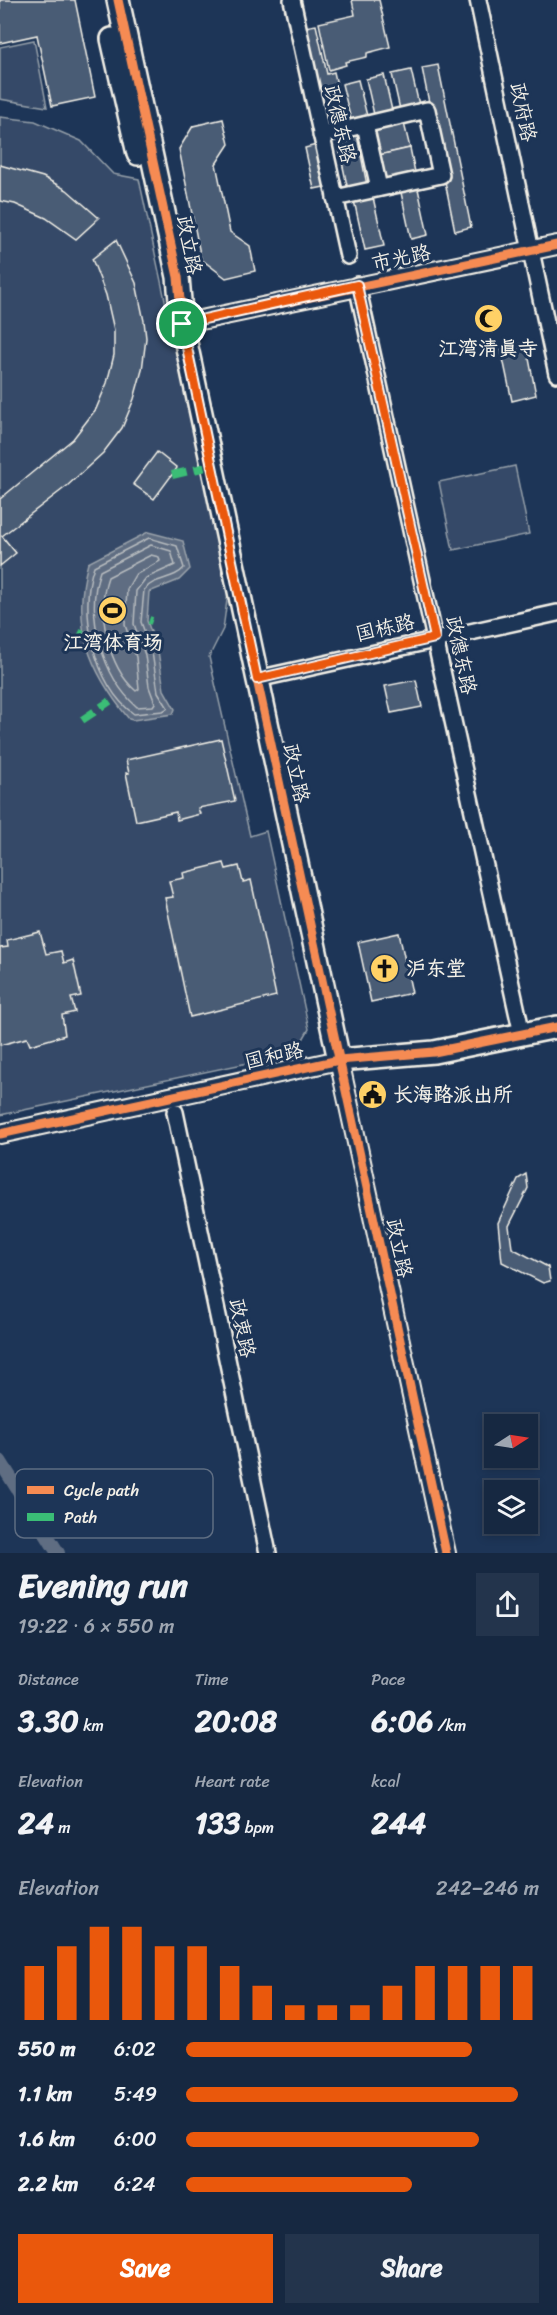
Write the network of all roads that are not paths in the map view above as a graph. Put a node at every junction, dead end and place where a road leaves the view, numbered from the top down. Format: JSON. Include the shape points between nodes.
{"nodes":[{"id":1,"x":103,"y":0,"type":"edge"},
{"id":2,"x":118,"y":0,"type":"edge"},
{"id":3,"x":292,"y":0,"type":"edge"},
{"id":4,"x":478,"y":0,"type":"edge"},
{"id":5,"x":365,"y":125,"type":"junction"},
{"id":6,"x":321,"y":135,"type":"junction"},
{"id":7,"x":379,"y":188,"type":"junction"},
{"id":8,"x":335,"y":198,"type":"junction"},
{"id":9,"x":557,"y":245,"type":"edge"},
{"id":10,"x":530,"y":251,"type":"junction"},
{"id":11,"x":348,"y":256,"type":"dead end"},
{"id":12,"x":357,"y":285,"type":"junction"},
{"id":13,"x":182,"y":324,"type":"junction"},
{"id":14,"x":557,"y":374,"type":"edge"},
{"id":15,"x":557,"y":613,"type":"edge"},
{"id":16,"x":435,"y":638,"type":"junction"},
{"id":17,"x":257,"y":679,"type":"junction"},
{"id":18,"x":557,"y":1027,"type":"edge"},
{"id":19,"x":522,"y":1034,"type":"junction"},
{"id":20,"x":339,"y":1060,"type":"junction"},
{"id":21,"x":175,"y":1112,"type":"dead end"},
{"id":22,"x":0,"y":1134,"type":"edge"},
{"id":23,"x":268,"y":1553,"type":"edge"},
{"id":24,"x":446,"y":1553,"type":"edge"}],
"edges":[{"from":1,"to":13,"type":"main road","name":"政立路","via":[[165,280]]},
{"from":2,"to":13,"type":"main road","name":"政立路","via":[[177,272]]},
{"from":3,"to":6,"type":"street","name":"政德东路"},
{"from":4,"to":10,"type":"street","name":"政府路"},
{"from":5,"to":6,"type":"street"},
{"from":5,"to":7,"type":"street"},
{"from":5,"to":7,"type":"street","via":[[427,110],[441,174]]},
{"from":6,"to":8,"type":"street","name":"政德东路"},
{"from":7,"to":8,"type":"street"},
{"from":8,"to":11,"type":"street","name":"政德东路"},
{"from":9,"to":10,"type":"street","name":"市光路"},
{"from":10,"to":12,"type":"street","name":"市光路"},
{"from":10,"to":14,"type":"street","name":"政府路"},
{"from":12,"to":13,"type":"street","name":"市光路"},
{"from":12,"to":16,"type":"street","name":"政德东路"},
{"from":13,"to":17,"type":"main road","name":"政立路"},
{"from":15,"to":16,"type":"street","name":"国栋路"},
{"from":16,"to":17,"type":"street","name":"国栋路"},
{"from":16,"to":19,"type":"street","name":"政德东路"},
{"from":17,"to":20,"type":"main road","name":"政立路"},
{"from":18,"to":19,"type":"main road","name":"国和路"},
{"from":19,"to":20,"type":"main road","name":"国和路","via":[[434,1052]]},
{"from":20,"to":22,"type":"street","name":"国和路"},
{"from":20,"to":24,"type":"street","name":"政立路"},
{"from":21,"to":23,"type":"street","name":"政衷路"}]}
